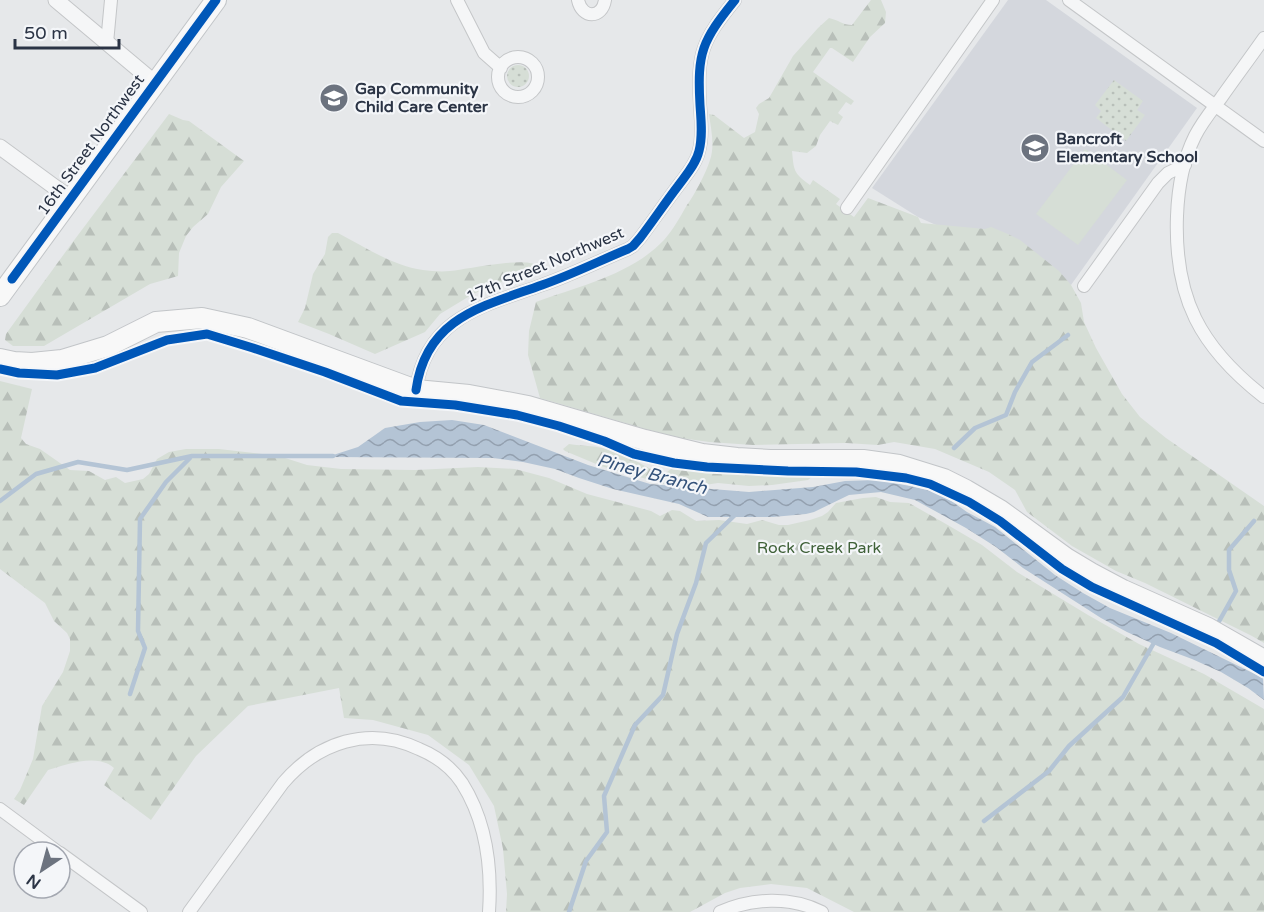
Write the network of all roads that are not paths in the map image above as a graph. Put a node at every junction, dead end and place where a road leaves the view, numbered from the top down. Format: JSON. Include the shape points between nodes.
{"nodes":[{"id":1,"x":56,"y":0,"type":"edge"},
{"id":2,"x":111,"y":0,"type":"edge"},
{"id":3,"x":216,"y":0,"type":"edge"},
{"id":4,"x":458,"y":0,"type":"edge"},
{"id":5,"x":578,"y":0,"type":"edge"},
{"id":6,"x":605,"y":0,"type":"edge"},
{"id":7,"x":735,"y":0,"type":"edge"},
{"id":8,"x":993,"y":0,"type":"edge"},
{"id":9,"x":1069,"y":0,"type":"edge"},
{"id":10,"x":1264,"y":38,"type":"edge"},
{"id":11,"x":107,"y":43,"type":"junction"},
{"id":12,"x":501,"y":68,"type":"dead end"},
{"id":13,"x":155,"y":83,"type":"junction"},
{"id":14,"x":1215,"y":105,"type":"junction"},
{"id":15,"x":1264,"y":141,"type":"edge"},
{"id":16,"x":0,"y":147,"type":"edge"},
{"id":17,"x":1185,"y":165,"type":"junction"},
{"id":18,"x":71,"y":199,"type":"junction"},
{"id":19,"x":847,"y":208,"type":"dead end"},
{"id":20,"x":1084,"y":286,"type":"dead end"},
{"id":21,"x":0,"y":296,"type":"edge"},
{"id":22,"x":0,"y":359,"type":"edge"},
{"id":23,"x":416,"y":390,"type":"junction"},
{"id":24,"x":1264,"y":397,"type":"edge"},
{"id":25,"x":1264,"y":660,"type":"edge"},
{"id":26,"x":0,"y":809,"type":"edge"},
{"id":27,"x":42,"y":840,"type":"edge"},
{"id":28,"x":72,"y":862,"type":"edge"},
{"id":29,"x":141,"y":912,"type":"edge"},
{"id":30,"x":189,"y":912,"type":"edge"},
{"id":31,"x":489,"y":912,"type":"edge"},
{"id":32,"x":720,"y":912,"type":"edge"},
{"id":33,"x":822,"y":912,"type":"edge"}],
"edges":[{"from":1,"to":11,"type":"street"},
{"from":2,"to":11,"type":"street"},
{"from":3,"to":13,"type":"main road","name":"16th Street Northwest"},
{"from":4,"to":12,"type":"street","via":[[484,53]]},
{"from":5,"to":6,"type":"street","via":[[579,7],[591,14],[602,9]]},
{"from":7,"to":23,"type":"street","name":"17th Street Northwest","via":[[712,29],[701,55],[701,135],[696,161],[640,238],[628,249],[462,317],[433,345],[421,367]]},
{"from":8,"to":19,"type":"street"},
{"from":9,"to":14,"type":"street"},
{"from":10,"to":14,"type":"street"},
{"from":11,"to":13,"type":"street"},
{"from":13,"to":18,"type":"main road","name":"16th Street Northwest"},
{"from":14,"to":15,"type":"street"},
{"from":14,"to":17,"type":"street","via":[[1195,135]]},
{"from":16,"to":18,"type":"street"},
{"from":17,"to":20,"type":"street","via":[[1158,183]]},
{"from":17,"to":24,"type":"street","via":[[1176,236],[1185,294],[1216,353]]},
{"from":18,"to":21,"type":"main road","name":"16th Street Northwest"},
{"from":22,"to":23,"type":"main road","via":[[32,363],[62,360],[108,346],[156,322],[202,318],[248,328]]},
{"from":23,"to":25,"type":"main road","via":[[517,404],[702,454],[762,460],[863,460],[921,471],[977,496],[1098,577],[1208,628]]},
{"from":26,"to":27,"type":"street"},
{"from":28,"to":29,"type":"street"},
{"from":30,"to":31,"type":"street","via":[[298,767],[335,745],[378,737],[424,751],[460,781],[476,811],[485,843],[490,876]]},
{"from":32,"to":33,"type":"street","via":[[743,904],[781,901]]}]}
